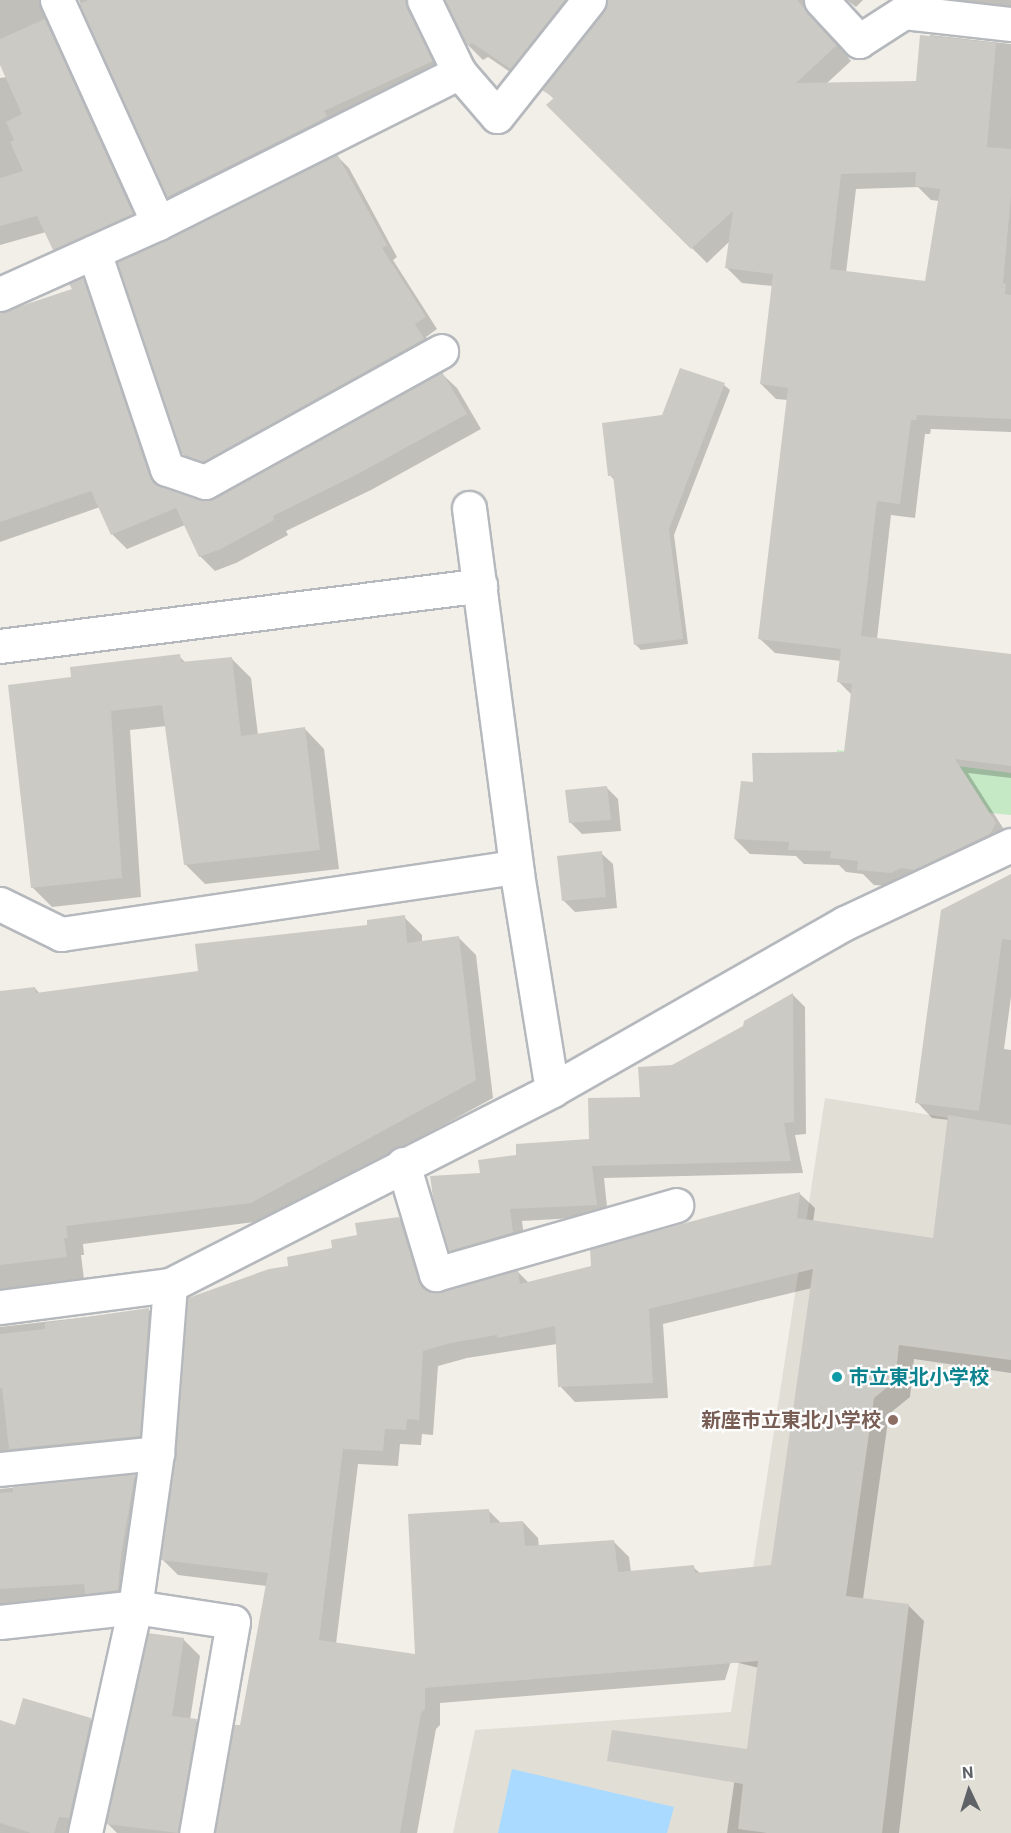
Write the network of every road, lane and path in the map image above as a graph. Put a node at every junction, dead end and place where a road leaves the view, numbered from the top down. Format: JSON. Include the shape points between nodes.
{"nodes":[{"id":1,"x":57,"y":0,"type":"edge"},
{"id":2,"x":424,"y":0,"type":"edge"},
{"id":3,"x":590,"y":0,"type":"edge"},
{"id":4,"x":821,"y":0,"type":"edge"},
{"id":5,"x":998,"y":15,"type":"edge"},
{"id":6,"x":459,"y":72,"type":"junction"},
{"id":7,"x":158,"y":223,"type":"junction"},
{"id":8,"x":94,"y":252,"type":"junction"},
{"id":9,"x":0,"y":294,"type":"edge"},
{"id":10,"x":441,"y":351,"type":"dead end"},
{"id":11,"x":469,"y":508,"type":"dead end"},
{"id":12,"x":480,"y":585,"type":"junction"},
{"id":13,"x":0,"y":646,"type":"edge"},
{"id":14,"x":1011,"y":845,"type":"edge"},
{"id":15,"x":516,"y":867,"type":"junction"},
{"id":16,"x":0,"y":904,"type":"edge"},
{"id":17,"x":552,"y":1090,"type":"junction"},
{"id":18,"x":402,"y":1164,"type":"junction"},
{"id":19,"x":676,"y":1205,"type":"dead end"},
{"id":20,"x":170,"y":1285,"type":"junction"},
{"id":21,"x":0,"y":1307,"type":"edge"},
{"id":22,"x":157,"y":1453,"type":"junction"},
{"id":23,"x":0,"y":1469,"type":"edge"},
{"id":24,"x":135,"y":1607,"type":"junction"},
{"id":25,"x":0,"y":1622,"type":"edge"},
{"id":26,"x":85,"y":1833,"type":"edge"},
{"id":27,"x":196,"y":1833,"type":"edge"}],
"edges":[{"from":1,"to":7,"type":"street"},
{"from":2,"to":6,"type":"street"},
{"from":3,"to":6,"type":"street","via":[[496,116]]},
{"from":4,"to":5,"type":"street","via":[[859,41],[904,12]]},
{"from":6,"to":7,"type":"street"},
{"from":7,"to":8,"type":"street"},
{"from":8,"to":9,"type":"street"},
{"from":8,"to":10,"type":"street","via":[[167,469],[205,482]]},
{"from":11,"to":12,"type":"street"},
{"from":12,"to":13,"type":"street"},
{"from":12,"to":15,"type":"street"},
{"from":14,"to":17,"type":"street","via":[[845,923]]},
{"from":15,"to":16,"type":"street","via":[[61,934]]},
{"from":15,"to":17,"type":"street"},
{"from":17,"to":18,"type":"street"},
{"from":18,"to":19,"type":"street","via":[[436,1274]]},
{"from":18,"to":20,"type":"street"},
{"from":20,"to":21,"type":"street"},
{"from":20,"to":22,"type":"street"},
{"from":22,"to":23,"type":"street"},
{"from":22,"to":24,"type":"street"},
{"from":24,"to":25,"type":"street"},
{"from":24,"to":26,"type":"street"},
{"from":24,"to":27,"type":"street","via":[[233,1622]]}]}
